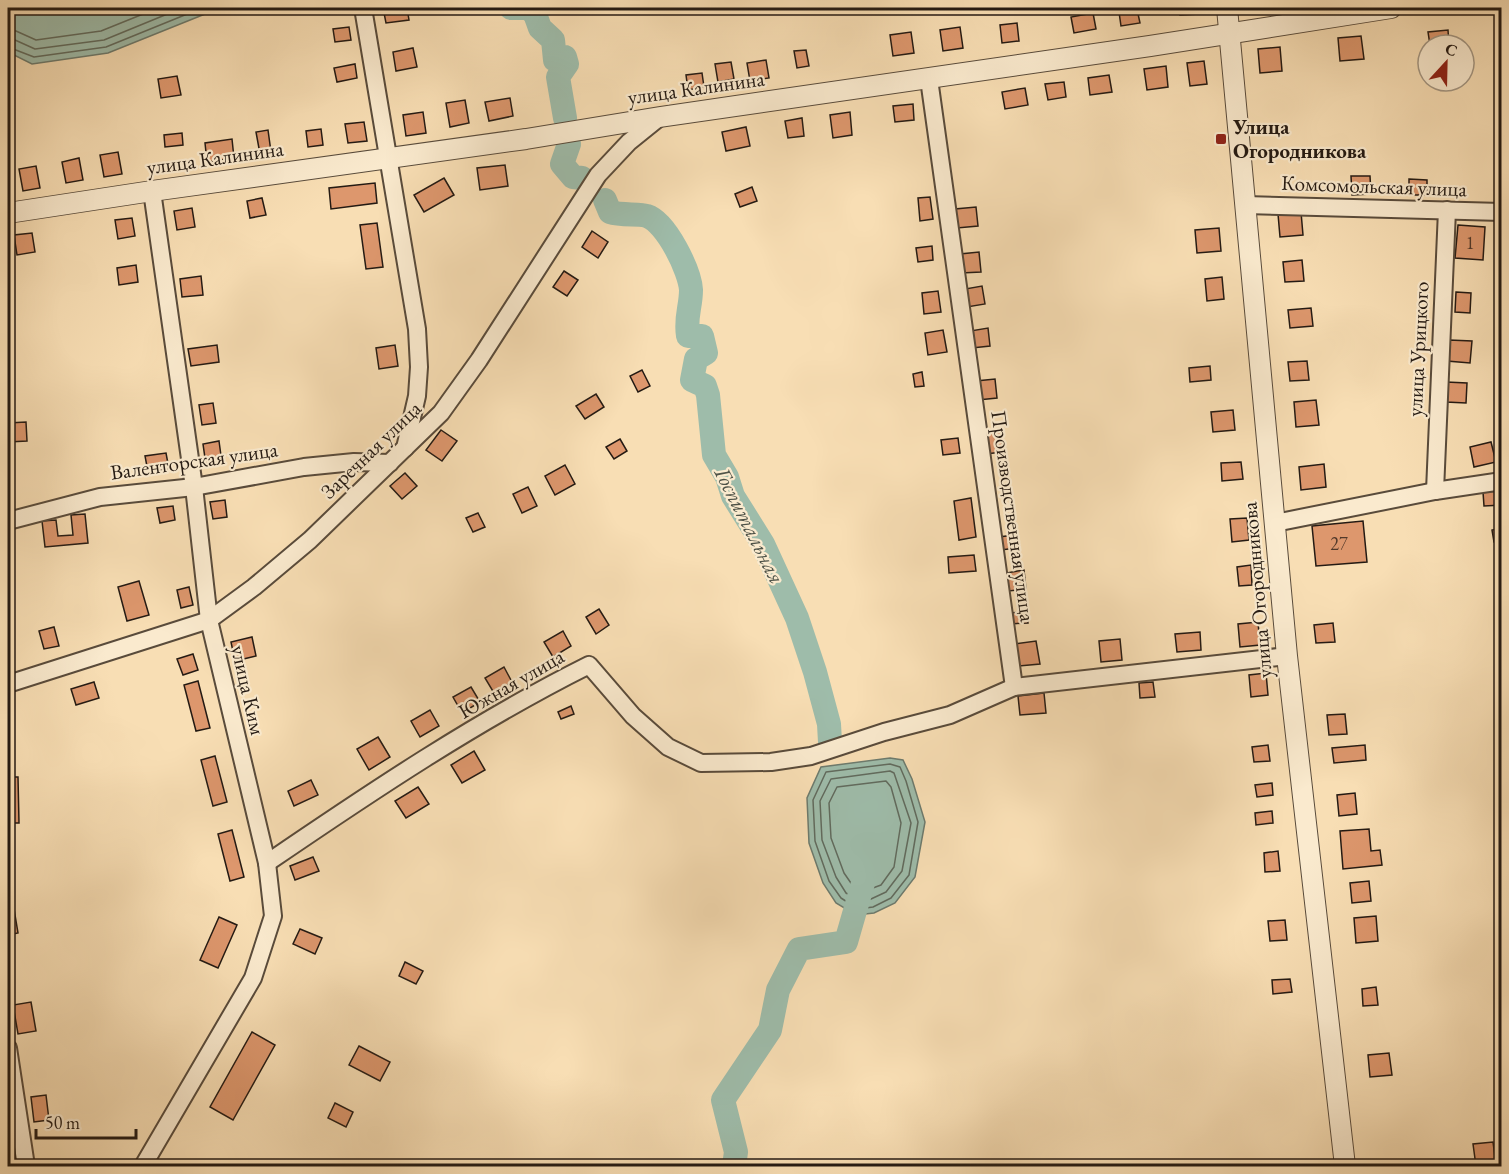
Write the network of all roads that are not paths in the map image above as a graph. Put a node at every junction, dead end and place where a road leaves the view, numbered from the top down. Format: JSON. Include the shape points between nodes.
{"nodes":[{"id":1,"x":363,"y":8,"type":"edge"},
{"id":2,"x":1227,"y":8,"type":"edge"},
{"id":3,"x":1391,"y":8,"type":"edge"},
{"id":4,"x":1229,"y":33,"type":"junction"},
{"id":5,"x":929,"y":79,"type":"junction"},
{"id":6,"x":660,"y":117,"type":"junction"},
{"id":7,"x":387,"y":158,"type":"junction"},
{"id":8,"x":152,"y":190,"type":"junction"},
{"id":9,"x":1245,"y":205,"type":"junction"},
{"id":10,"x":1447,"y":210,"type":"junction"},
{"id":11,"x":1502,"y":212,"type":"edge"},
{"id":12,"x":8,"y":213,"type":"edge"},
{"id":13,"x":405,"y":448,"type":"junction"},
{"id":14,"x":390,"y":463,"type":"junction"},
{"id":15,"x":1502,"y":481,"type":"edge"},
{"id":16,"x":194,"y":487,"type":"junction"},
{"id":17,"x":1435,"y":491,"type":"junction"},
{"id":18,"x":8,"y":521,"type":"edge"},
{"id":19,"x":1275,"y":523,"type":"junction"},
{"id":20,"x":209,"y":620,"type":"junction"},
{"id":21,"x":1287,"y":656,"type":"junction"},
{"id":22,"x":8,"y":684,"type":"edge"},
{"id":23,"x":1014,"y":687,"type":"junction"},
{"id":24,"x":267,"y":863,"type":"junction"},
{"id":25,"x":8,"y":1048,"type":"edge"},
{"id":26,"x":26,"y":1167,"type":"edge"},
{"id":27,"x":143,"y":1167,"type":"edge"},
{"id":28,"x":1345,"y":1167,"type":"edge"}],
"edges":[{"from":1,"to":7,"type":"street"},
{"from":2,"to":4,"type":"street","name":"улица Огородникова"},
{"from":3,"to":4,"type":"street","name":"улица Калинина"},
{"from":4,"to":5,"type":"street","name":"улица Калинина"},
{"from":4,"to":9,"type":"street","name":"улица Огородникова"},
{"from":5,"to":6,"type":"street","name":"улица Калинина"},
{"from":5,"to":23,"type":"street","name":"Производственная улица"},
{"from":6,"to":7,"type":"street","name":"улица Калинина"},
{"from":6,"to":13,"type":"street","name":"Заречная улица","via":[[598,175],[479,360],[441,413]]},
{"from":7,"to":8,"type":"street","name":"улица Калинина"},
{"from":7,"to":13,"type":"street","via":[[418,339],[417,396]]},
{"from":8,"to":12,"type":"street","name":"улица Калинина"},
{"from":8,"to":16,"type":"street","name":"улица Ким"},
{"from":9,"to":10,"type":"street","name":"Комсомольская улица"},
{"from":9,"to":19,"type":"street","name":"улица Огородникова"},
{"from":10,"to":11,"type":"street","name":"Комсомольская улица"},
{"from":10,"to":17,"type":"street","name":"улица Урицкого"},
{"from":13,"to":14,"type":"street","name":"Заречная улица"},
{"from":14,"to":16,"type":"street","name":"Валенторская улица","via":[[304,467]]},
{"from":14,"to":20,"type":"street","name":"Заречная улица","via":[[310,540]]},
{"from":15,"to":17,"type":"street"},
{"from":16,"to":18,"type":"street","name":"Валенторская улица","via":[[100,497]]},
{"from":16,"to":20,"type":"street","name":"улица Ким"},
{"from":17,"to":19,"type":"street"},
{"from":19,"to":21,"type":"street","name":"улица Огородникова"},
{"from":20,"to":22,"type":"street","name":"Заречная улица"},
{"from":20,"to":24,"type":"street","name":"улица Ким"},
{"from":21,"to":23,"type":"street"},
{"from":21,"to":28,"type":"street","name":"улица Огородникова"},
{"from":23,"to":24,"type":"street","name":"Южная улица","via":[[950,715],[811,756],[771,762],[701,762],[668,747],[633,716],[589,665],[532,694]]},
{"from":24,"to":27,"type":"street","name":"улица Ким","via":[[273,916],[253,978]]},
{"from":25,"to":26,"type":"street"}]}
